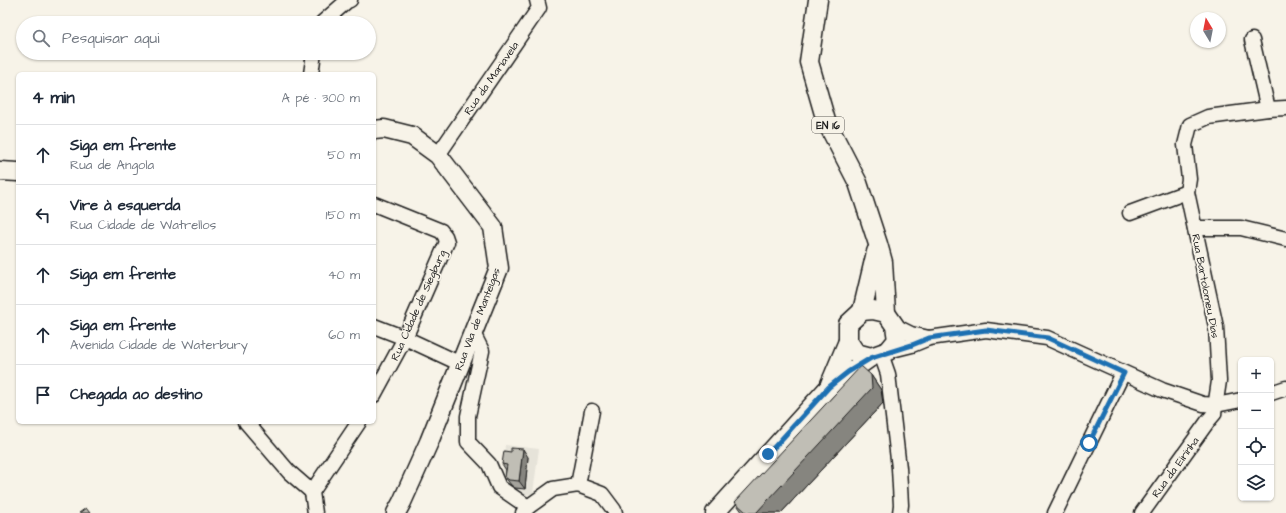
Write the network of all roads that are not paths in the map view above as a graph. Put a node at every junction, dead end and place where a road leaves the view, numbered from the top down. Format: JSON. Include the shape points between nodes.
{"nodes":[{"id":1,"x":350,"y":0,"type":"edge"},
{"id":2,"x":537,"y":0,"type":"edge"},
{"id":3,"x":818,"y":0,"type":"edge"},
{"id":4,"x":331,"y":16,"type":"edge"},
{"id":5,"x":1252,"y":40,"type":"dead end"},
{"id":6,"x":313,"y":60,"type":"edge"},
{"id":7,"x":311,"y":72,"type":"edge"},
{"id":8,"x":1268,"y":109,"type":"junction"},
{"id":9,"x":1285,"y":109,"type":"edge"},
{"id":10,"x":376,"y":130,"type":"edge"},
{"id":11,"x":438,"y":155,"type":"junction"},
{"id":12,"x":0,"y":171,"type":"edge"},
{"id":13,"x":16,"y":172,"type":"edge"},
{"id":14,"x":1187,"y":192,"type":"junction"},
{"id":15,"x":376,"y":205,"type":"edge"},
{"id":16,"x":1130,"y":213,"type":"dead end"},
{"id":17,"x":1195,"y":228,"type":"junction"},
{"id":18,"x":1286,"y":239,"type":"edge"},
{"id":19,"x":878,"y":244,"type":"junction"},
{"id":20,"x":862,"y":311,"type":"junction"},
{"id":21,"x":891,"y":319,"type":"junction"},
{"id":22,"x":376,"y":327,"type":"edge"},
{"id":23,"x":473,"y":333,"type":"junction"},
{"id":24,"x":405,"y":338,"type":"junction"},
{"id":25,"x":929,"y":338,"type":"junction"},
{"id":26,"x":848,"y":341,"type":"junction"},
{"id":27,"x":880,"y":354,"type":"junction"},
{"id":28,"x":460,"y":364,"type":"junction"},
{"id":29,"x":1124,"y":373,"type":"junction"},
{"id":30,"x":829,"y":387,"type":"junction"},
{"id":31,"x":1286,"y":388,"type":"edge"},
{"id":32,"x":376,"y":391,"type":"edge"},
{"id":33,"x":1274,"y":392,"type":"edge"},
{"id":34,"x":1238,"y":400,"type":"edge"},
{"id":35,"x":1210,"y":404,"type":"junction"},
{"id":36,"x":592,"y":411,"type":"dead end"},
{"id":37,"x":248,"y":424,"type":"edge"},
{"id":38,"x":358,"y":424,"type":"edge"},
{"id":39,"x":578,"y":485,"type":"junction"},
{"id":40,"x":312,"y":492,"type":"junction"},
{"id":41,"x":526,"y":510,"type":"edge"},
{"id":42,"x":315,"y":513,"type":"edge"},
{"id":43,"x":396,"y":513,"type":"edge"},
{"id":44,"x":615,"y":513,"type":"edge"},
{"id":45,"x":715,"y":513,"type":"edge"},
{"id":46,"x":900,"y":513,"type":"edge"},
{"id":47,"x":1055,"y":513,"type":"edge"},
{"id":48,"x":1142,"y":513,"type":"edge"}],
"edges":[{"from":1,"to":4,"type":"street"},
{"from":2,"to":11,"type":"street","name":"Rua da Mariavela","via":[[539,8]]},
{"from":3,"to":19,"type":"main road","number":"EN 16","via":[[809,62],[826,121],[858,183]]},
{"from":5,"to":8,"type":"street"},
{"from":6,"to":7,"type":"street"},
{"from":8,"to":9,"type":"street"},
{"from":8,"to":14,"type":"street","name":"Rua Bartolomeu Dias","via":[[1208,117],[1190,126],[1186,145],[1189,179]]},
{"from":10,"to":11,"type":"main road","name":"Rua Vila de Manteigas","via":[[384,129],[412,136]]},
{"from":11,"to":23,"type":"main road","name":"Rua Vila de Manteigas","via":[[493,227],[499,268]]},
{"from":12,"to":13,"type":"main road"},
{"from":14,"to":16,"type":"street"},
{"from":14,"to":17,"type":"street","name":"Rua Bartolomeu Dias"},
{"from":15,"to":24,"type":"street","name":"Rua Cidade de Siegburg","via":[[441,231],[447,242]]},
{"from":17,"to":18,"type":"street","via":[[1241,228]]},
{"from":17,"to":35,"type":"street","name":"Rua Bartolomeu Dias","via":[[1216,327],[1219,381]]},
{"from":19,"to":20,"type":"main road"},
{"from":19,"to":21,"type":"main road","number":"EN 16"},
{"from":20,"to":21,"type":"main road","via":[[873,310]]},
{"from":20,"to":26,"type":"main road","number":"EN 16","via":[[848,324]]},
{"from":21,"to":25,"type":"street","via":[[911,334]]},
{"from":21,"to":27,"type":"main road","number":"EN 16","via":[[897,340]]},
{"from":22,"to":24,"type":"street"},
{"from":23,"to":28,"type":"main road","name":"Rua Vila de Manteigas"},
{"from":23,"to":41,"type":"street","via":[[482,351],[468,416],[468,442],[489,464],[499,488]]},
{"from":24,"to":28,"type":"street"},
{"from":24,"to":32,"type":"street","name":"Rua Cidade de Siegburg"},
{"from":25,"to":27,"type":"street"},
{"from":25,"to":29,"type":"street","via":[[986,330],[1048,338]]},
{"from":26,"to":27,"type":"main road","via":[[856,353]]},
{"from":26,"to":30,"type":"main road","number":"EN 16"},
{"from":27,"to":30,"type":"main road","number":"EN 16"},
{"from":27,"to":46,"type":"street","via":[[888,374],[899,468]]},
{"from":28,"to":43,"type":"main road","name":"Rua Vila de Manteigas","via":[[429,442]]},
{"from":29,"to":35,"type":"street","via":[[1162,390]]},
{"from":29,"to":47,"type":"street"},
{"from":30,"to":45,"type":"main road","number":"EN 16"},
{"from":31,"to":33,"type":"street"},
{"from":34,"to":35,"type":"street"},
{"from":35,"to":48,"type":"street","name":"Rua da Eirinha","via":[[1203,413],[1208,421]]},
{"from":36,"to":39,"type":"street"},
{"from":37,"to":40,"type":"street","via":[[289,472]]},
{"from":38,"to":40,"type":"street"},
{"from":39,"to":41,"type":"street","via":[[553,489]]},
{"from":39,"to":44,"type":"street","via":[[602,494]]},
{"from":40,"to":42,"type":"street"}]}
